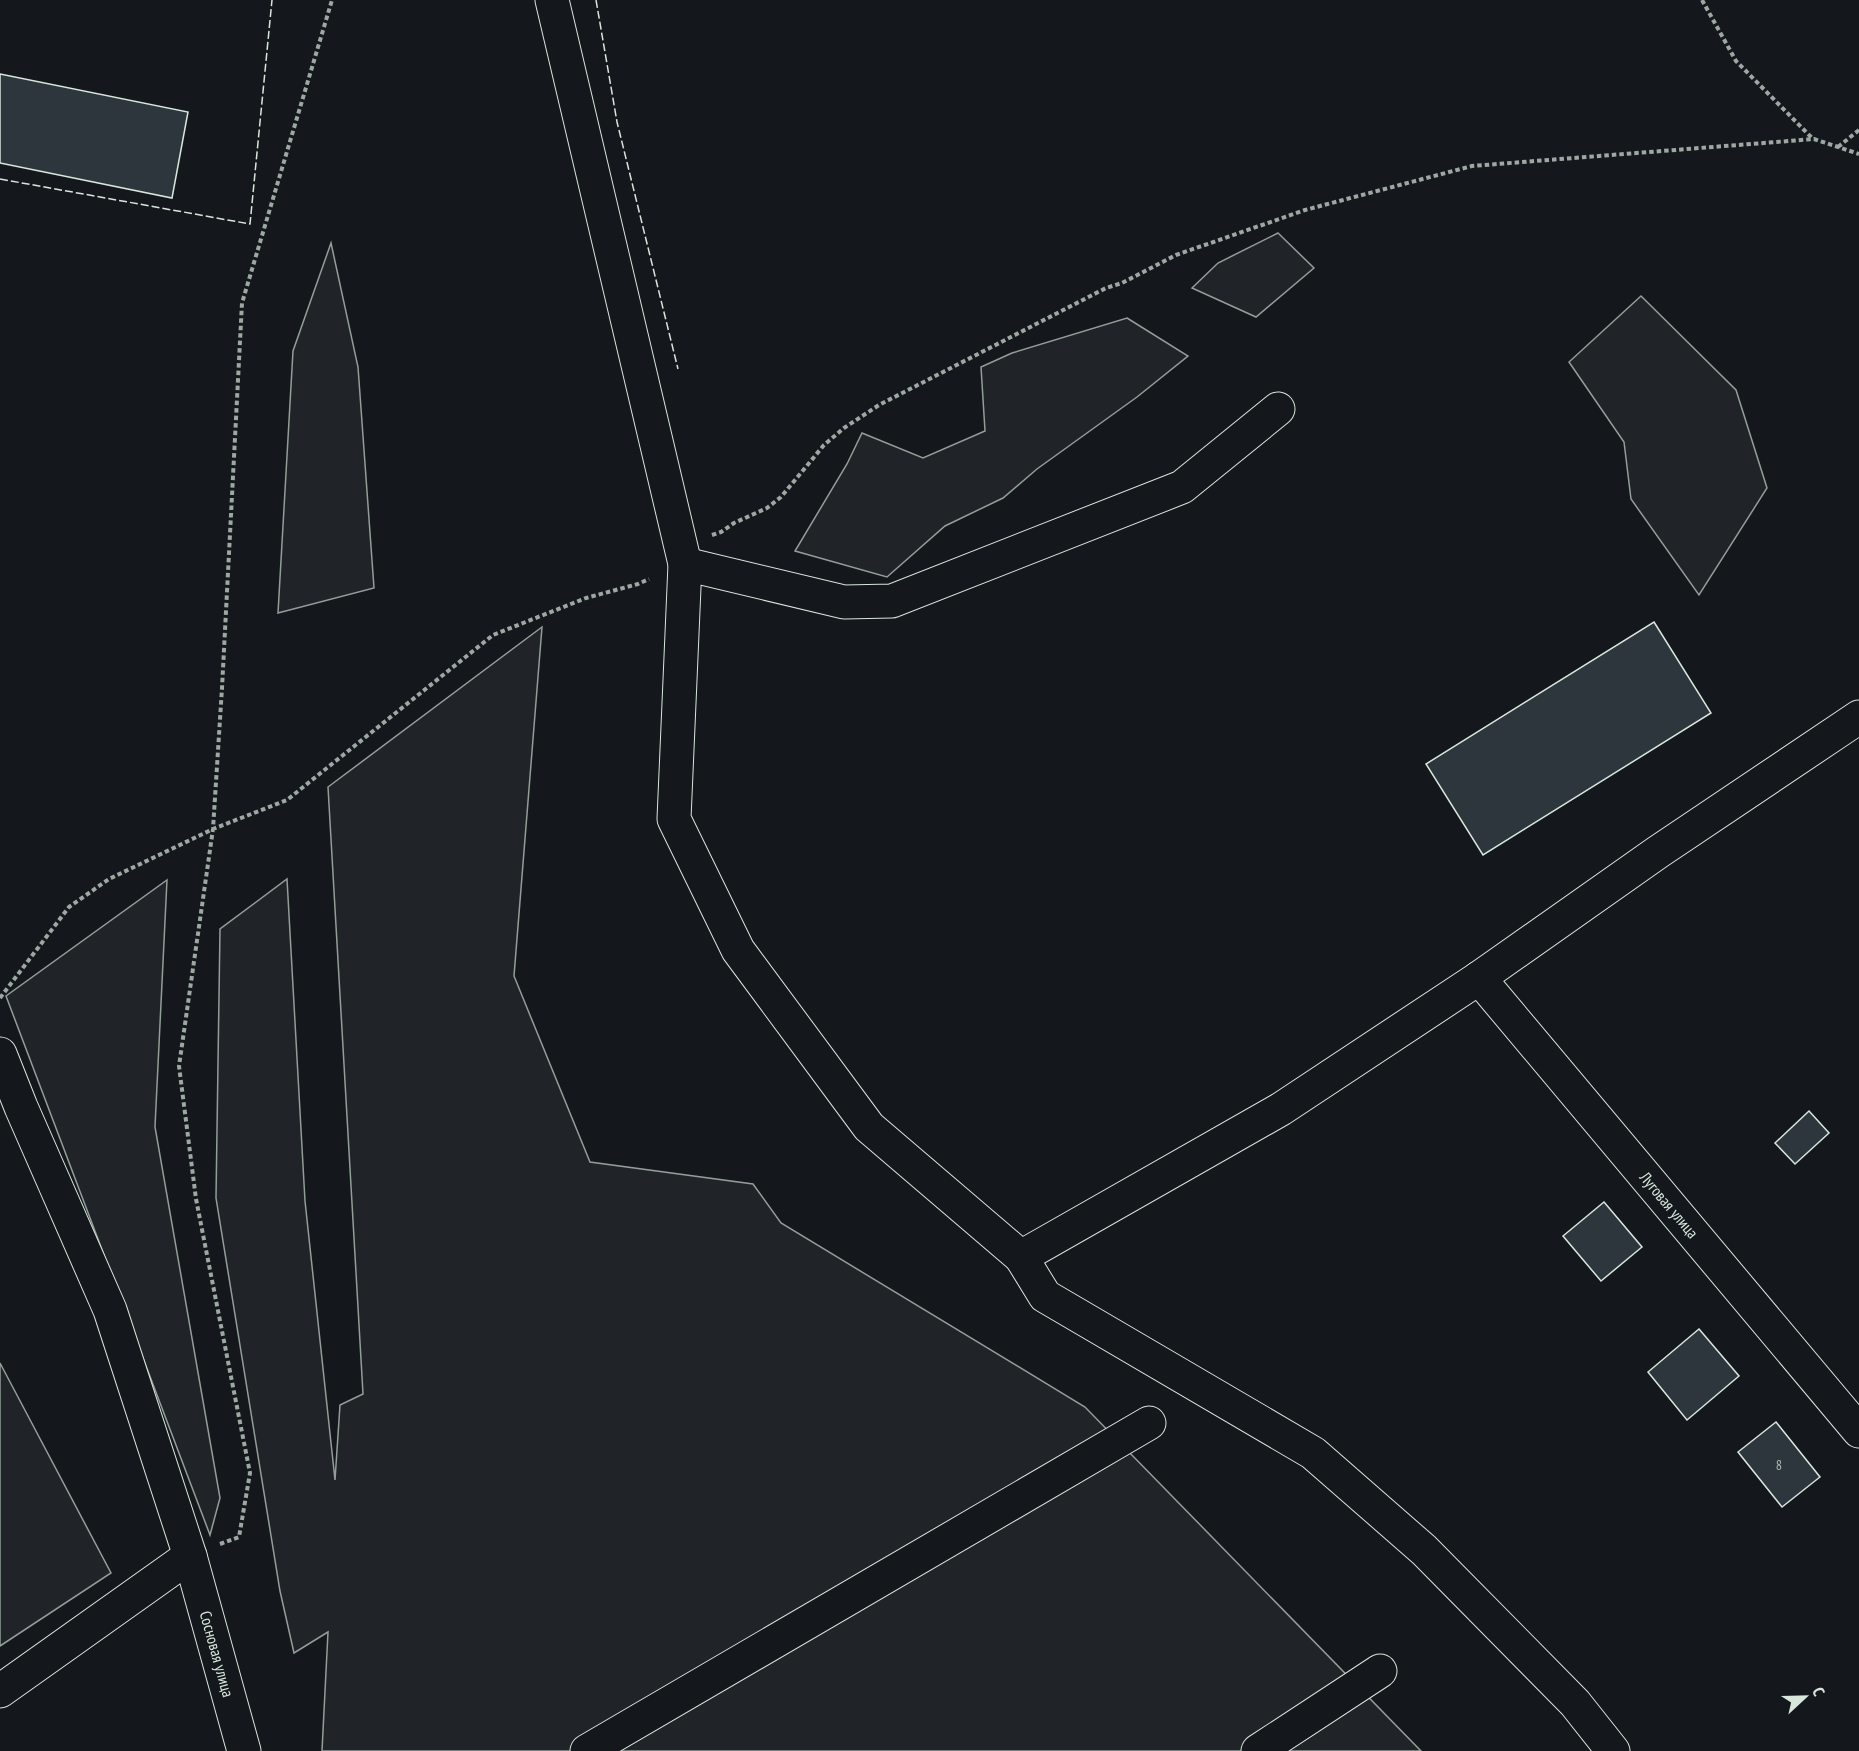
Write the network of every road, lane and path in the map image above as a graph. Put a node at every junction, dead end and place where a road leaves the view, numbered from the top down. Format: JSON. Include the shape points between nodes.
{"nodes":[{"id":1,"x":332,"y":0,"type":"edge"},
{"id":2,"x":552,"y":0,"type":"edge"},
{"id":3,"x":1702,"y":0,"type":"edge"},
{"id":4,"x":1859,"y":130,"type":"edge"},
{"id":5,"x":1814,"y":139,"type":"junction"},
{"id":6,"x":1838,"y":147,"type":"junction"},
{"id":7,"x":1859,"y":154,"type":"edge"},
{"id":8,"x":1472,"y":166,"type":"dead end"},
{"id":9,"x":1278,"y":409,"type":"dead end"},
{"id":10,"x":685,"y":564,"type":"junction"},
{"id":11,"x":1858,"y":720,"type":"edge"},
{"id":12,"x":1479,"y":978,"type":"junction"},
{"id":13,"x":0,"y":1054,"type":"edge"},
{"id":14,"x":1021,"y":1257,"type":"junction"},
{"id":15,"x":1149,"y":1423,"type":"dead end"},
{"id":16,"x":1859,"y":1431,"type":"edge"},
{"id":17,"x":190,"y":1556,"type":"junction"},
{"id":18,"x":1380,"y":1671,"type":"dead end"},
{"id":19,"x":0,"y":1691,"type":"edge"},
{"id":20,"x":244,"y":1751,"type":"edge"},
{"id":21,"x":587,"y":1751,"type":"edge"},
{"id":22,"x":1258,"y":1751,"type":"edge"},
{"id":23,"x":1613,"y":1751,"type":"edge"}],
"edges":[{"from":1,"to":17,"type":"path","via":[[242,303],[213,829],[179,1066],[196,1199],[250,1473],[239,1537]]},
{"from":2,"to":10,"type":"street"},
{"from":3,"to":5,"type":"path","via":[[1736,61]]},
{"from":4,"to":6,"type":"path"},
{"from":5,"to":6,"type":"path"},
{"from":5,"to":8,"type":"path"},
{"from":6,"to":7,"type":"path"},
{"from":9,"to":10,"type":"street","via":[[1182,487],[892,601],[844,602]]},
{"from":10,"to":14,"type":"street","via":[[674,819],[738,950],[869,1127]]},
{"from":11,"to":12,"type":"street","via":[[1658,852]]},
{"from":12,"to":14,"type":"street","via":[[1281,1109]]},
{"from":12,"to":16,"type":"street","name":"Луговая улица"},
{"from":13,"to":17,"type":"street","name":"Сосновая улица","via":[[110,1310]]},
{"from":14,"to":23,"type":"street","via":[[1045,1296],[1313,1453],[1424,1550],[1575,1704]]},
{"from":15,"to":21,"type":"street"},
{"from":17,"to":19,"type":"street"},
{"from":17,"to":20,"type":"street","name":"Сосновая улица"},
{"from":18,"to":22,"type":"street"}]}
